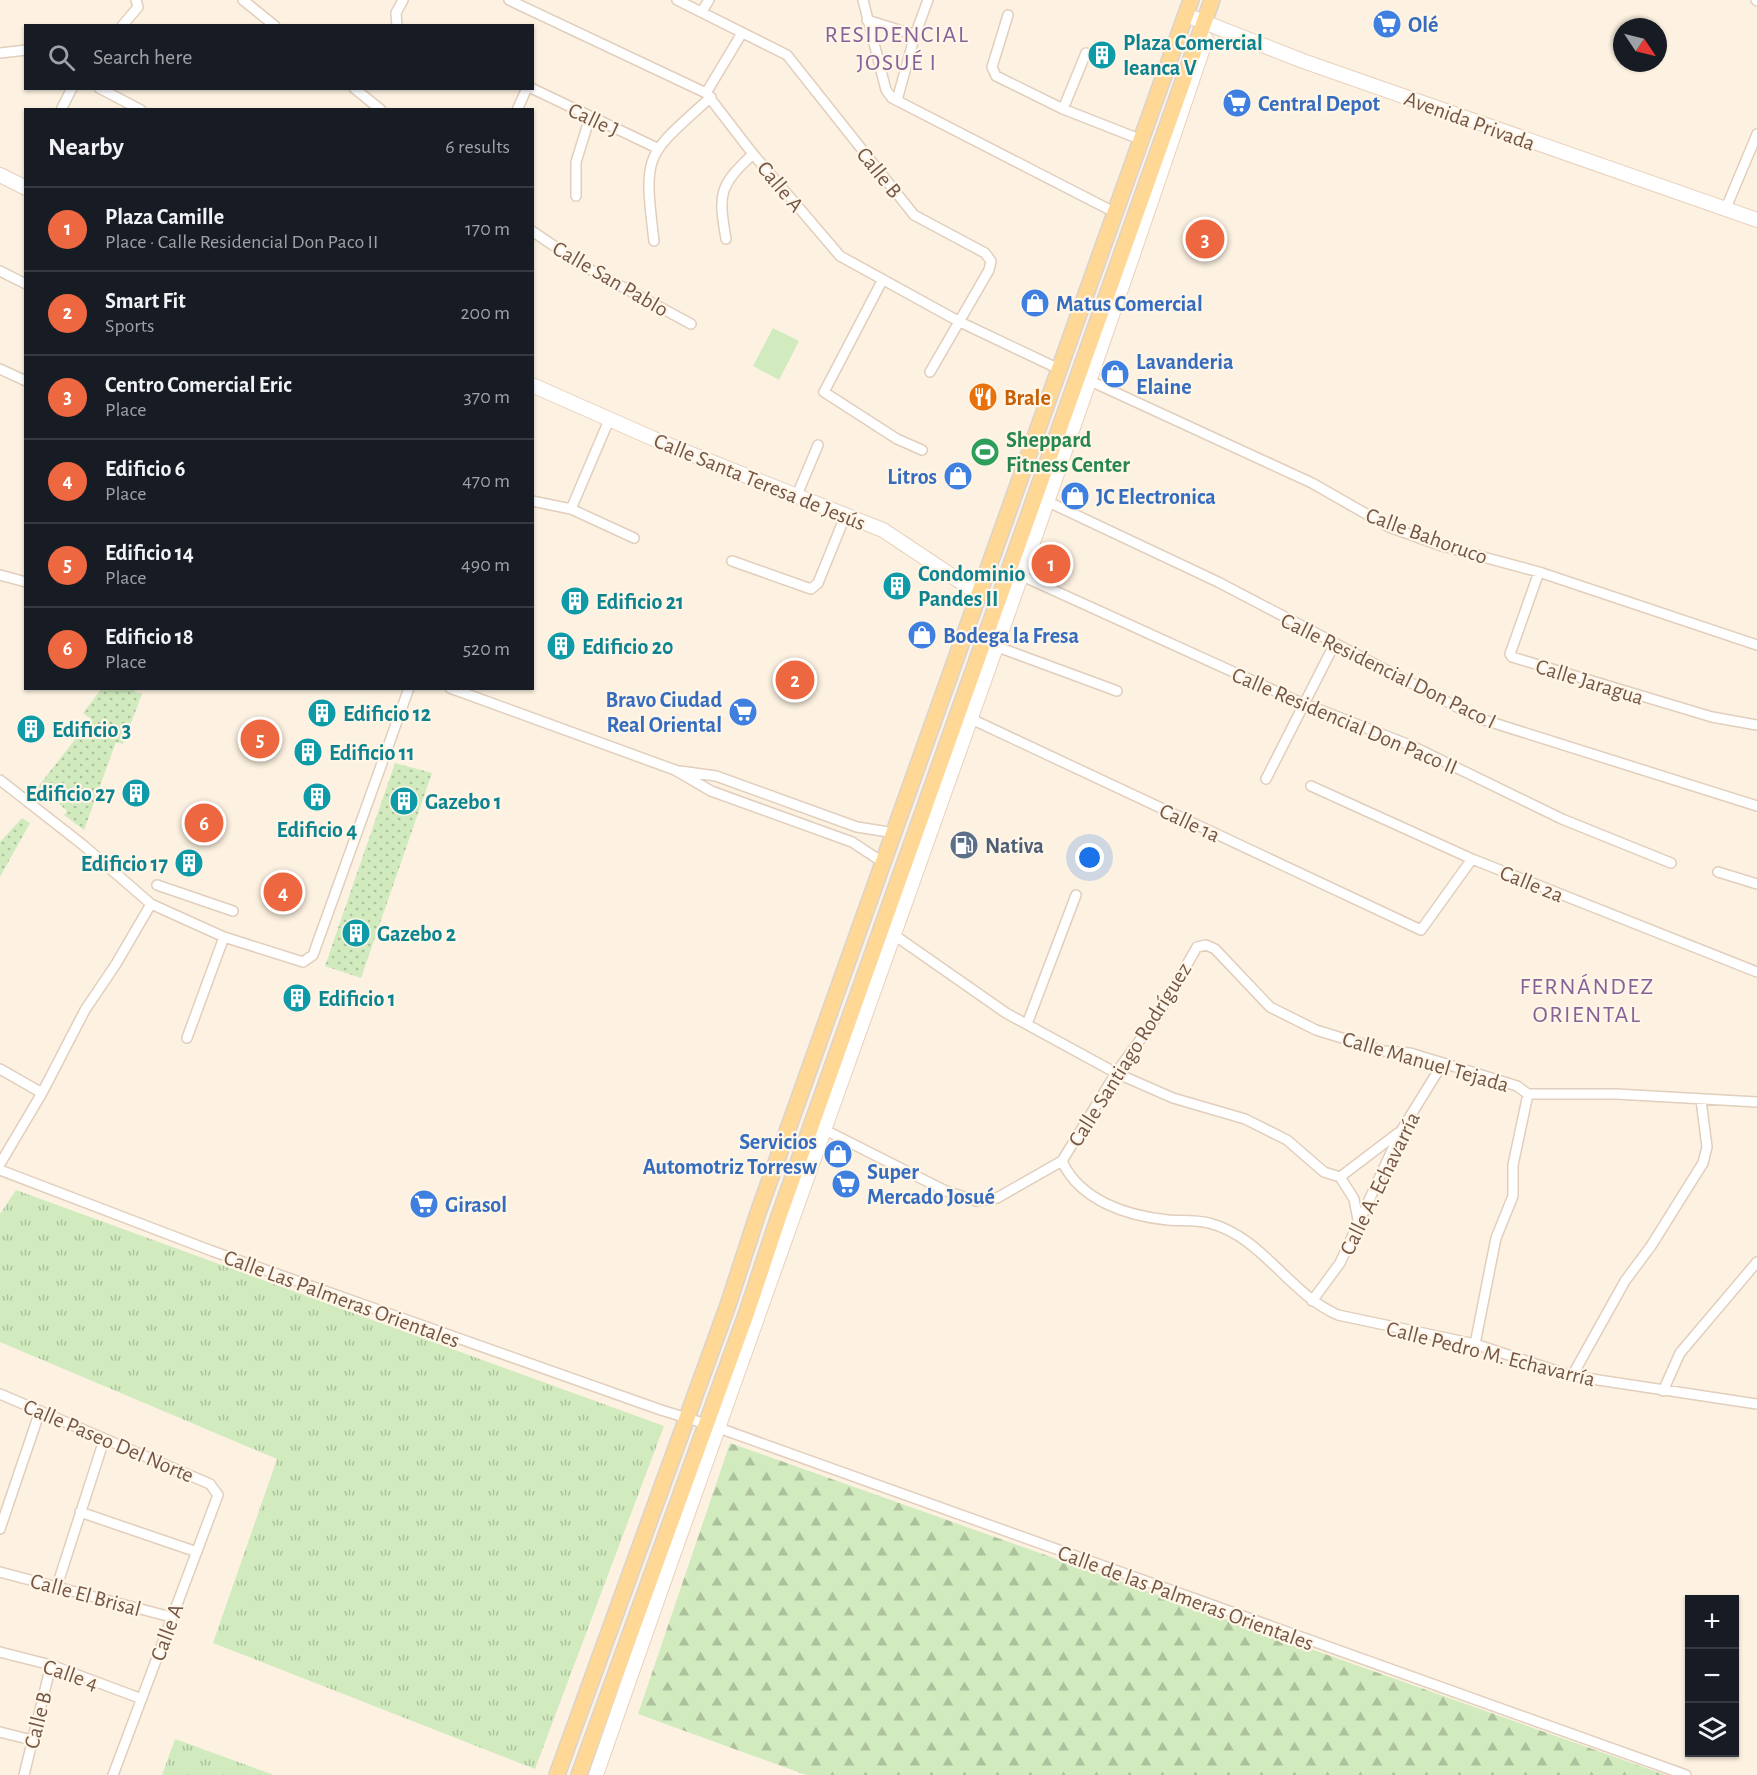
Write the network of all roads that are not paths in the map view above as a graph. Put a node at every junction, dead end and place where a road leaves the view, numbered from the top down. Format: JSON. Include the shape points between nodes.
{"nodes":[{"id":1,"x":136,"y":0,"type":"edge"},
{"id":2,"x":243,"y":0,"type":"edge"},
{"id":3,"x":403,"y":0,"type":"edge"},
{"id":4,"x":509,"y":0,"type":"edge"},
{"id":5,"x":677,"y":0,"type":"edge"},
{"id":6,"x":709,"y":0,"type":"edge"},
{"id":7,"x":863,"y":0,"type":"edge"},
{"id":8,"x":928,"y":0,"type":"edge"},
{"id":9,"x":1191,"y":0,"type":"edge"},
{"id":10,"x":1212,"y":0,"type":"edge"},
{"id":11,"x":1220,"y":0,"type":"edge"},
{"id":12,"x":702,"y":11,"type":"junction"},
{"id":13,"x":1008,"y":15,"type":"dead end"},
{"id":14,"x":1186,"y":15,"type":"junction"},
{"id":15,"x":867,"y":20,"type":"junction"},
{"id":16,"x":1207,"y":23,"type":"junction"},
{"id":17,"x":124,"y":24,"type":"edge"},
{"id":18,"x":273,"y":24,"type":"edge"},
{"id":19,"x":397,"y":24,"type":"edge"},
{"id":20,"x":742,"y":33,"type":"junction"},
{"id":21,"x":915,"y":35,"type":"junction"},
{"id":22,"x":24,"y":50,"type":"edge"},
{"id":23,"x":1086,"y":52,"type":"dead end"},
{"id":24,"x":0,"y":53,"type":"edge"},
{"id":25,"x":71,"y":90,"type":"edge"},
{"id":26,"x":103,"y":90,"type":"edge"},
{"id":27,"x":356,"y":90,"type":"edge"},
{"id":28,"x":528,"y":90,"type":"edge"},
{"id":29,"x":533,"y":90,"type":"edge"},
{"id":30,"x":709,"y":95,"type":"junction"},
{"id":31,"x":897,"y":100,"type":"junction"},
{"id":32,"x":62,"y":108,"type":"edge"},
{"id":33,"x":137,"y":108,"type":"edge"},
{"id":34,"x":379,"y":108,"type":"edge"},
{"id":35,"x":518,"y":108,"type":"edge"},
{"id":36,"x":1063,"y":109,"type":"junction"},
{"id":37,"x":590,"y":117,"type":"junction"},
{"id":38,"x":1757,"y":134,"type":"edge"},
{"id":39,"x":1142,"y":141,"type":"junction"},
{"id":40,"x":657,"y":148,"type":"junction"},
{"id":41,"x":753,"y":154,"type":"junction"},
{"id":42,"x":0,"y":175,"type":"edge"},
{"id":43,"x":24,"y":187,"type":"edge"},
{"id":44,"x":576,"y":196,"type":"dead end"},
{"id":45,"x":1726,"y":208,"type":"junction"},
{"id":46,"x":1116,"y":213,"type":"junction"},
{"id":47,"x":1757,"y":220,"type":"edge"},
{"id":48,"x":534,"y":232,"type":"edge"},
{"id":49,"x":726,"y":239,"type":"dead end"},
{"id":50,"x":654,"y":241,"type":"dead end"},
{"id":51,"x":0,"y":271,"type":"edge"},
{"id":52,"x":882,"y":281,"type":"junction"},
{"id":53,"x":24,"y":283,"type":"edge"},
{"id":54,"x":960,"y":322,"type":"junction"},
{"id":55,"x":691,"y":324,"type":"dead end"},
{"id":56,"x":0,"y":369,"type":"edge"},
{"id":57,"x":1059,"y":369,"type":"junction"},
{"id":58,"x":930,"y":372,"type":"dead end"},
{"id":59,"x":1083,"y":378,"type":"junction"},
{"id":60,"x":24,"y":380,"type":"edge"},
{"id":61,"x":534,"y":387,"type":"edge"},
{"id":62,"x":609,"y":420,"type":"junction"},
{"id":63,"x":818,"y":445,"type":"dead end"},
{"id":64,"x":922,"y":450,"type":"dead end"},
{"id":65,"x":797,"y":495,"type":"junction"},
{"id":66,"x":1042,"y":499,"type":"junction"},
{"id":67,"x":534,"y":501,"type":"edge"},
{"id":68,"x":571,"y":508,"type":"junction"},
{"id":69,"x":846,"y":514,"type":"junction"},
{"id":70,"x":634,"y":538,"type":"dead end"},
{"id":71,"x":732,"y":561,"type":"dead end"},
{"id":72,"x":1539,"y":572,"type":"junction"},
{"id":73,"x":0,"y":575,"type":"edge"},
{"id":74,"x":1020,"y":575,"type":"junction"},
{"id":75,"x":24,"y":581,"type":"edge"},
{"id":76,"x":979,"y":594,"type":"junction"},
{"id":77,"x":1334,"y":645,"type":"junction"},
{"id":78,"x":1757,"y":645,"type":"edge"},
{"id":79,"x":995,"y":646,"type":"junction"},
{"id":80,"x":408,"y":690,"type":"edge"},
{"id":81,"x":455,"y":690,"type":"edge"},
{"id":82,"x":1118,"y":691,"type":"dead end"},
{"id":83,"x":1305,"y":703,"type":"junction"},
{"id":84,"x":964,"y":716,"type":"junction"},
{"id":85,"x":1757,"y":724,"type":"edge"},
{"id":86,"x":675,"y":770,"type":"junction"},
{"id":87,"x":716,"y":776,"type":"junction"},
{"id":88,"x":1266,"y":779,"type":"dead end"},
{"id":89,"x":0,"y":780,"type":"edge"},
{"id":90,"x":1311,"y":786,"type":"dead end"},
{"id":91,"x":711,"y":791,"type":"junction"},
{"id":92,"x":1757,"y":806,"type":"edge"},
{"id":93,"x":895,"y":833,"type":"junction"},
{"id":94,"x":1472,"y":859,"type":"junction"},
{"id":95,"x":884,"y":863,"type":"junction"},
{"id":96,"x":1671,"y":863,"type":"dead end"},
{"id":97,"x":1718,"y":872,"type":"dead end"},
{"id":98,"x":1757,"y":884,"type":"edge"},
{"id":99,"x":158,"y":885,"type":"dead end"},
{"id":100,"x":1076,"y":895,"type":"dead end"},
{"id":101,"x":151,"y":904,"type":"junction"},
{"id":102,"x":233,"y":911,"type":"dead end"},
{"id":103,"x":888,"y":931,"type":"junction"},
{"id":104,"x":224,"y":937,"type":"junction"},
{"id":105,"x":1197,"y":946,"type":"joint"},
{"id":106,"x":1757,"y":972,"type":"edge"},
{"id":107,"x":1027,"y":1024,"type":"junction"},
{"id":108,"x":187,"y":1038,"type":"dead end"},
{"id":109,"x":1443,"y":1062,"type":"junction"},
{"id":110,"x":0,"y":1069,"type":"edge"},
{"id":111,"x":1116,"y":1073,"type":"junction"},
{"id":112,"x":42,"y":1093,"type":"junction"},
{"id":113,"x":1528,"y":1094,"type":"junction"},
{"id":114,"x":1701,"y":1100,"type":"junction"},
{"id":115,"x":1757,"y":1102,"type":"edge"},
{"id":116,"x":817,"y":1126,"type":"junction"},
{"id":117,"x":1401,"y":1131,"type":"junction"},
{"id":118,"x":1062,"y":1161,"type":"junction"},
{"id":119,"x":0,"y":1164,"type":"edge"},
{"id":120,"x":0,"y":1170,"type":"edge"},
{"id":121,"x":1340,"y":1177,"type":"junction"},
{"id":122,"x":1359,"y":1225,"type":"junction"},
{"id":123,"x":1757,"y":1262,"type":"edge"},
{"id":124,"x":1312,"y":1301,"type":"junction"},
{"id":125,"x":1474,"y":1344,"type":"junction"},
{"id":126,"x":1572,"y":1376,"type":"junction"},
{"id":127,"x":1663,"y":1391,"type":"junction"},
{"id":128,"x":0,"y":1394,"type":"edge"},
{"id":129,"x":1757,"y":1404,"type":"edge"},
{"id":130,"x":40,"y":1411,"type":"junction"},
{"id":131,"x":686,"y":1418,"type":"junction"},
{"id":132,"x":711,"y":1426,"type":"junction"},
{"id":133,"x":104,"y":1440,"type":"junction"},
{"id":134,"x":216,"y":1489,"type":"joint"},
{"id":135,"x":80,"y":1512,"type":"junction"},
{"id":136,"x":0,"y":1529,"type":"edge"},
{"id":137,"x":197,"y":1552,"type":"junction"},
{"id":138,"x":0,"y":1572,"type":"edge"},
{"id":139,"x":57,"y":1586,"type":"junction"},
{"id":140,"x":171,"y":1617,"type":"junction"},
{"id":141,"x":0,"y":1652,"type":"edge"},
{"id":142,"x":51,"y":1665,"type":"junction"},
{"id":143,"x":142,"y":1699,"type":"junction"},
{"id":144,"x":0,"y":1732,"type":"edge"},
{"id":145,"x":32,"y":1740,"type":"junction"},
{"id":146,"x":24,"y":1775,"type":"edge"},
{"id":147,"x":113,"y":1775,"type":"edge"},
{"id":148,"x":557,"y":1775,"type":"edge"},
{"id":149,"x":579,"y":1775,"type":"edge"},
{"id":150,"x":596,"y":1775,"type":"edge"},
{"id":151,"x":1686,"y":1775,"type":"edge"}],
"edges":[{"from":1,"to":17,"type":"street","via":[[138,7]]},
{"from":2,"to":18,"type":"street"},
{"from":3,"to":19,"type":"street","via":[[396,13]]},
{"from":4,"to":30,"type":"street","name":"Calle A"},
{"from":5,"to":12,"type":"street","name":"Calle B"},
{"from":6,"to":12,"type":"street"},
{"from":7,"to":15,"type":"street"},
{"from":8,"to":21,"type":"street"},
{"from":9,"to":14,"type":"main road"},
{"from":10,"to":16,"type":"main road"},
{"from":11,"to":16,"type":"street"},
{"from":12,"to":20,"type":"street","name":"Calle B"},
{"from":13,"to":36,"type":"street","via":[[993,73]]},
{"from":14,"to":16,"type":"street","name":"Avenida Privada"},
{"from":14,"to":39,"type":"main road"},
{"from":15,"to":21,"type":"street"},
{"from":15,"to":31,"type":"street","via":[[886,90]]},
{"from":16,"to":45,"type":"street","name":"Avenida Privada","via":[[1516,137]]},
{"from":16,"to":59,"type":"main road"},
{"from":20,"to":30,"type":"street"},
{"from":20,"to":54,"type":"street","name":"Calle B","via":[[787,55],[914,215],[985,253],[991,261],[989,270]]},
{"from":21,"to":31,"type":"street"},
{"from":22,"to":24,"type":"street"},
{"from":23,"to":36,"type":"street"},
{"from":25,"to":32,"type":"street"},
{"from":26,"to":33,"type":"street"},
{"from":27,"to":34,"type":"street"},
{"from":28,"to":35,"type":"street"},
{"from":29,"to":37,"type":"street","name":"Calle J"},
{"from":30,"to":40,"type":"street"},
{"from":30,"to":41,"type":"street","name":"Calle A"},
{"from":31,"to":46,"type":"street"},
{"from":36,"to":39,"type":"street"},
{"from":37,"to":40,"type":"street","name":"Calle J"},
{"from":37,"to":44,"type":"street","via":[[576,162]]},
{"from":38,"to":45,"type":"street"},
{"from":39,"to":46,"type":"main road"},
{"from":40,"to":50,"type":"street","via":[[649,165],[647,183]]},
{"from":41,"to":49,"type":"street","via":[[729,177],[723,190]]},
{"from":41,"to":52,"type":"street","name":"Calle A","via":[[840,256]]},
{"from":42,"to":43,"type":"street"},
{"from":45,"to":47,"type":"street","name":"Avenida Privada"},
{"from":46,"to":57,"type":"main road"},
{"from":48,"to":55,"type":"street","name":"Calle San Pablo","via":[[582,265]]},
{"from":51,"to":53,"type":"street"},
{"from":52,"to":54,"type":"street","name":"Calle A"},
{"from":52,"to":64,"type":"street","via":[[824,392],[897,439]]},
{"from":54,"to":57,"type":"street","name":"Calle A"},
{"from":54,"to":58,"type":"street","name":"Calle B"},
{"from":56,"to":60,"type":"street"},
{"from":57,"to":76,"type":"main road"},
{"from":59,"to":66,"type":"main road"},
{"from":59,"to":72,"type":"street","name":"Calle Bahoruco","via":[[1311,483],[1389,527]]},
{"from":61,"to":62,"type":"street","name":"Calle Santa Teresa de Jesús"},
{"from":62,"to":65,"type":"street","name":"Calle Santa Teresa de Jesús"},
{"from":62,"to":68,"type":"street"},
{"from":63,"to":65,"type":"street"},
{"from":65,"to":69,"type":"street","name":"Calle Santa Teresa de Jesús"},
{"from":66,"to":74,"type":"street"},
{"from":66,"to":77,"type":"street","name":"Calle Residencial Don Paco I","via":[[1209,578]]},
{"from":66,"to":84,"type":"main road"},
{"from":67,"to":68,"type":"street"},
{"from":68,"to":70,"type":"street"},
{"from":69,"to":71,"type":"street","via":[[818,583],[811,589]]},
{"from":69,"to":76,"type":"street","name":"Calle Santa Teresa de Jesús","via":[[883,530]]},
{"from":72,"to":78,"type":"street","name":"Calle Bahoruco"},
{"from":72,"to":85,"type":"street","name":"Calle Jaragua","via":[[1511,657],[1712,717]]},
{"from":73,"to":75,"type":"street"},
{"from":74,"to":79,"type":"street"},
{"from":74,"to":83,"type":"street","name":"Calle Residencial Don Paco II"},
{"from":76,"to":93,"type":"main road"},
{"from":77,"to":83,"type":"street"},
{"from":77,"to":92,"type":"street","name":"Calle Residencial Don Paco I","via":[[1478,718]]},
{"from":79,"to":82,"type":"street"},
{"from":79,"to":84,"type":"street"},
{"from":80,"to":104,"type":"street","via":[[313,955],[303,962]]},
{"from":81,"to":86,"type":"street"},
{"from":83,"to":88,"type":"street"},
{"from":83,"to":96,"type":"street","name":"Calle Residencial Don Paco II","via":[[1413,746],[1562,819]]},
{"from":84,"to":94,"type":"street","name":"Calle 1a","via":[[1421,930]]},
{"from":84,"to":103,"type":"main road"},
{"from":86,"to":87,"type":"street"},
{"from":86,"to":91,"type":"street"},
{"from":87,"to":91,"type":"street"},
{"from":87,"to":93,"type":"street","via":[[857,827]]},
{"from":89,"to":101,"type":"street"},
{"from":90,"to":94,"type":"street","name":"Calle 2a"},
{"from":91,"to":95,"type":"street","via":[[852,842]]},
{"from":93,"to":95,"type":"main road"},
{"from":94,"to":106,"type":"street","name":"Calle 2a"},
{"from":95,"to":131,"type":"main road"},
{"from":97,"to":98,"type":"street"},
{"from":99,"to":102,"type":"street"},
{"from":100,"to":107,"type":"street"},
{"from":101,"to":104,"type":"street"},
{"from":101,"to":112,"type":"street","via":[[85,1010]]},
{"from":103,"to":107,"type":"street"},
{"from":103,"to":116,"type":"main road"},
{"from":104,"to":108,"type":"street"},
{"from":105,"to":109,"type":"street","name":"Calle Manuel Tejada","via":[[1215,949],[1270,1006],[1317,1030],[1384,1051]]},
{"from":105,"to":111,"type":"street","name":"Calle Santiago Rodríguez","via":[[1158,1015]]},
{"from":107,"to":111,"type":"street"},
{"from":109,"to":113,"type":"street","name":"Calle Manuel Tejada","via":[[1517,1086]]},
{"from":109,"to":117,"type":"street","name":"Calle A. Echavarría"},
{"from":110,"to":112,"type":"street"},
{"from":111,"to":118,"type":"street","name":"Calle Santiago Rodríguez"},
{"from":111,"to":121,"type":"street","via":[[1173,1098],[1245,1119],[1287,1140],[1324,1172]]},
{"from":112,"to":119,"type":"street"},
{"from":113,"to":114,"type":"street","name":"Calle Manuel Tejada","via":[[1616,1094]]},
{"from":113,"to":125,"type":"street","via":[[1513,1165],[1513,1196],[1496,1238]]},
{"from":114,"to":115,"type":"street","name":"Calle Manuel Tejada"},
{"from":114,"to":126,"type":"street","via":[[1707,1147],[1703,1163],[1625,1281]]},
{"from":116,"to":118,"type":"street","via":[[946,1191],[976,1202],[997,1197]]},
{"from":116,"to":132,"type":"main road"},
{"from":117,"to":121,"type":"street"},
{"from":117,"to":122,"type":"street","name":"Calle A. Echavarría"},
{"from":118,"to":124,"type":"street","name":"Calle Pedro M. Echavarría","via":[[1082,1188],[1121,1211],[1141,1217],[1209,1223],[1235,1235],[1259,1250]]},
{"from":120,"to":131,"type":"street","name":"Calle Las Palmeras Orientales","via":[[212,1251]]},
{"from":121,"to":122,"type":"street","via":[[1354,1198]]},
{"from":122,"to":124,"type":"street","name":"Calle A. Echavarría","via":[[1340,1263]]},
{"from":123,"to":127,"type":"street","via":[[1680,1353]]},
{"from":124,"to":125,"type":"street","name":"Calle Pedro M. Echavarría","via":[[1338,1315]]},
{"from":125,"to":126,"type":"street","name":"Calle Pedro M. Echavarría"},
{"from":126,"to":127,"type":"street","name":"Calle Pedro M. Echavarría"},
{"from":127,"to":129,"type":"street","name":"Calle Pedro M. Echavarría"},
{"from":128,"to":130,"type":"street","name":"Calle Paseo Del Norte"},
{"from":130,"to":133,"type":"street","name":"Calle Paseo Del Norte"},
{"from":130,"to":136,"type":"street"},
{"from":131,"to":132,"type":"street","name":"Calle de las Palmeras Orientales"},
{"from":131,"to":148,"type":"main road"},
{"from":132,"to":149,"type":"main road"},
{"from":132,"to":150,"type":"street"},
{"from":132,"to":151,"type":"street","name":"Calle de las Palmeras Orientales"},
{"from":133,"to":134,"type":"street","name":"Calle Paseo Del Norte"},
{"from":133,"to":135,"type":"street"},
{"from":134,"to":137,"type":"street","name":"Calle A","via":[[218,1495]]},
{"from":135,"to":137,"type":"street"},
{"from":135,"to":139,"type":"street"},
{"from":137,"to":140,"type":"street","name":"Calle A"},
{"from":138,"to":139,"type":"street","name":"Calle El Brisal"},
{"from":139,"to":140,"type":"street","name":"Calle El Brisal"},
{"from":140,"to":143,"type":"street","name":"Calle A"},
{"from":141,"to":142,"type":"street","name":"Calle 4"},
{"from":142,"to":143,"type":"street","name":"Calle 4"},
{"from":142,"to":145,"type":"street","name":"Calle B"},
{"from":143,"to":147,"type":"street","name":"Calle A"},
{"from":144,"to":145,"type":"street"},
{"from":145,"to":146,"type":"street","name":"Calle B"}]}
